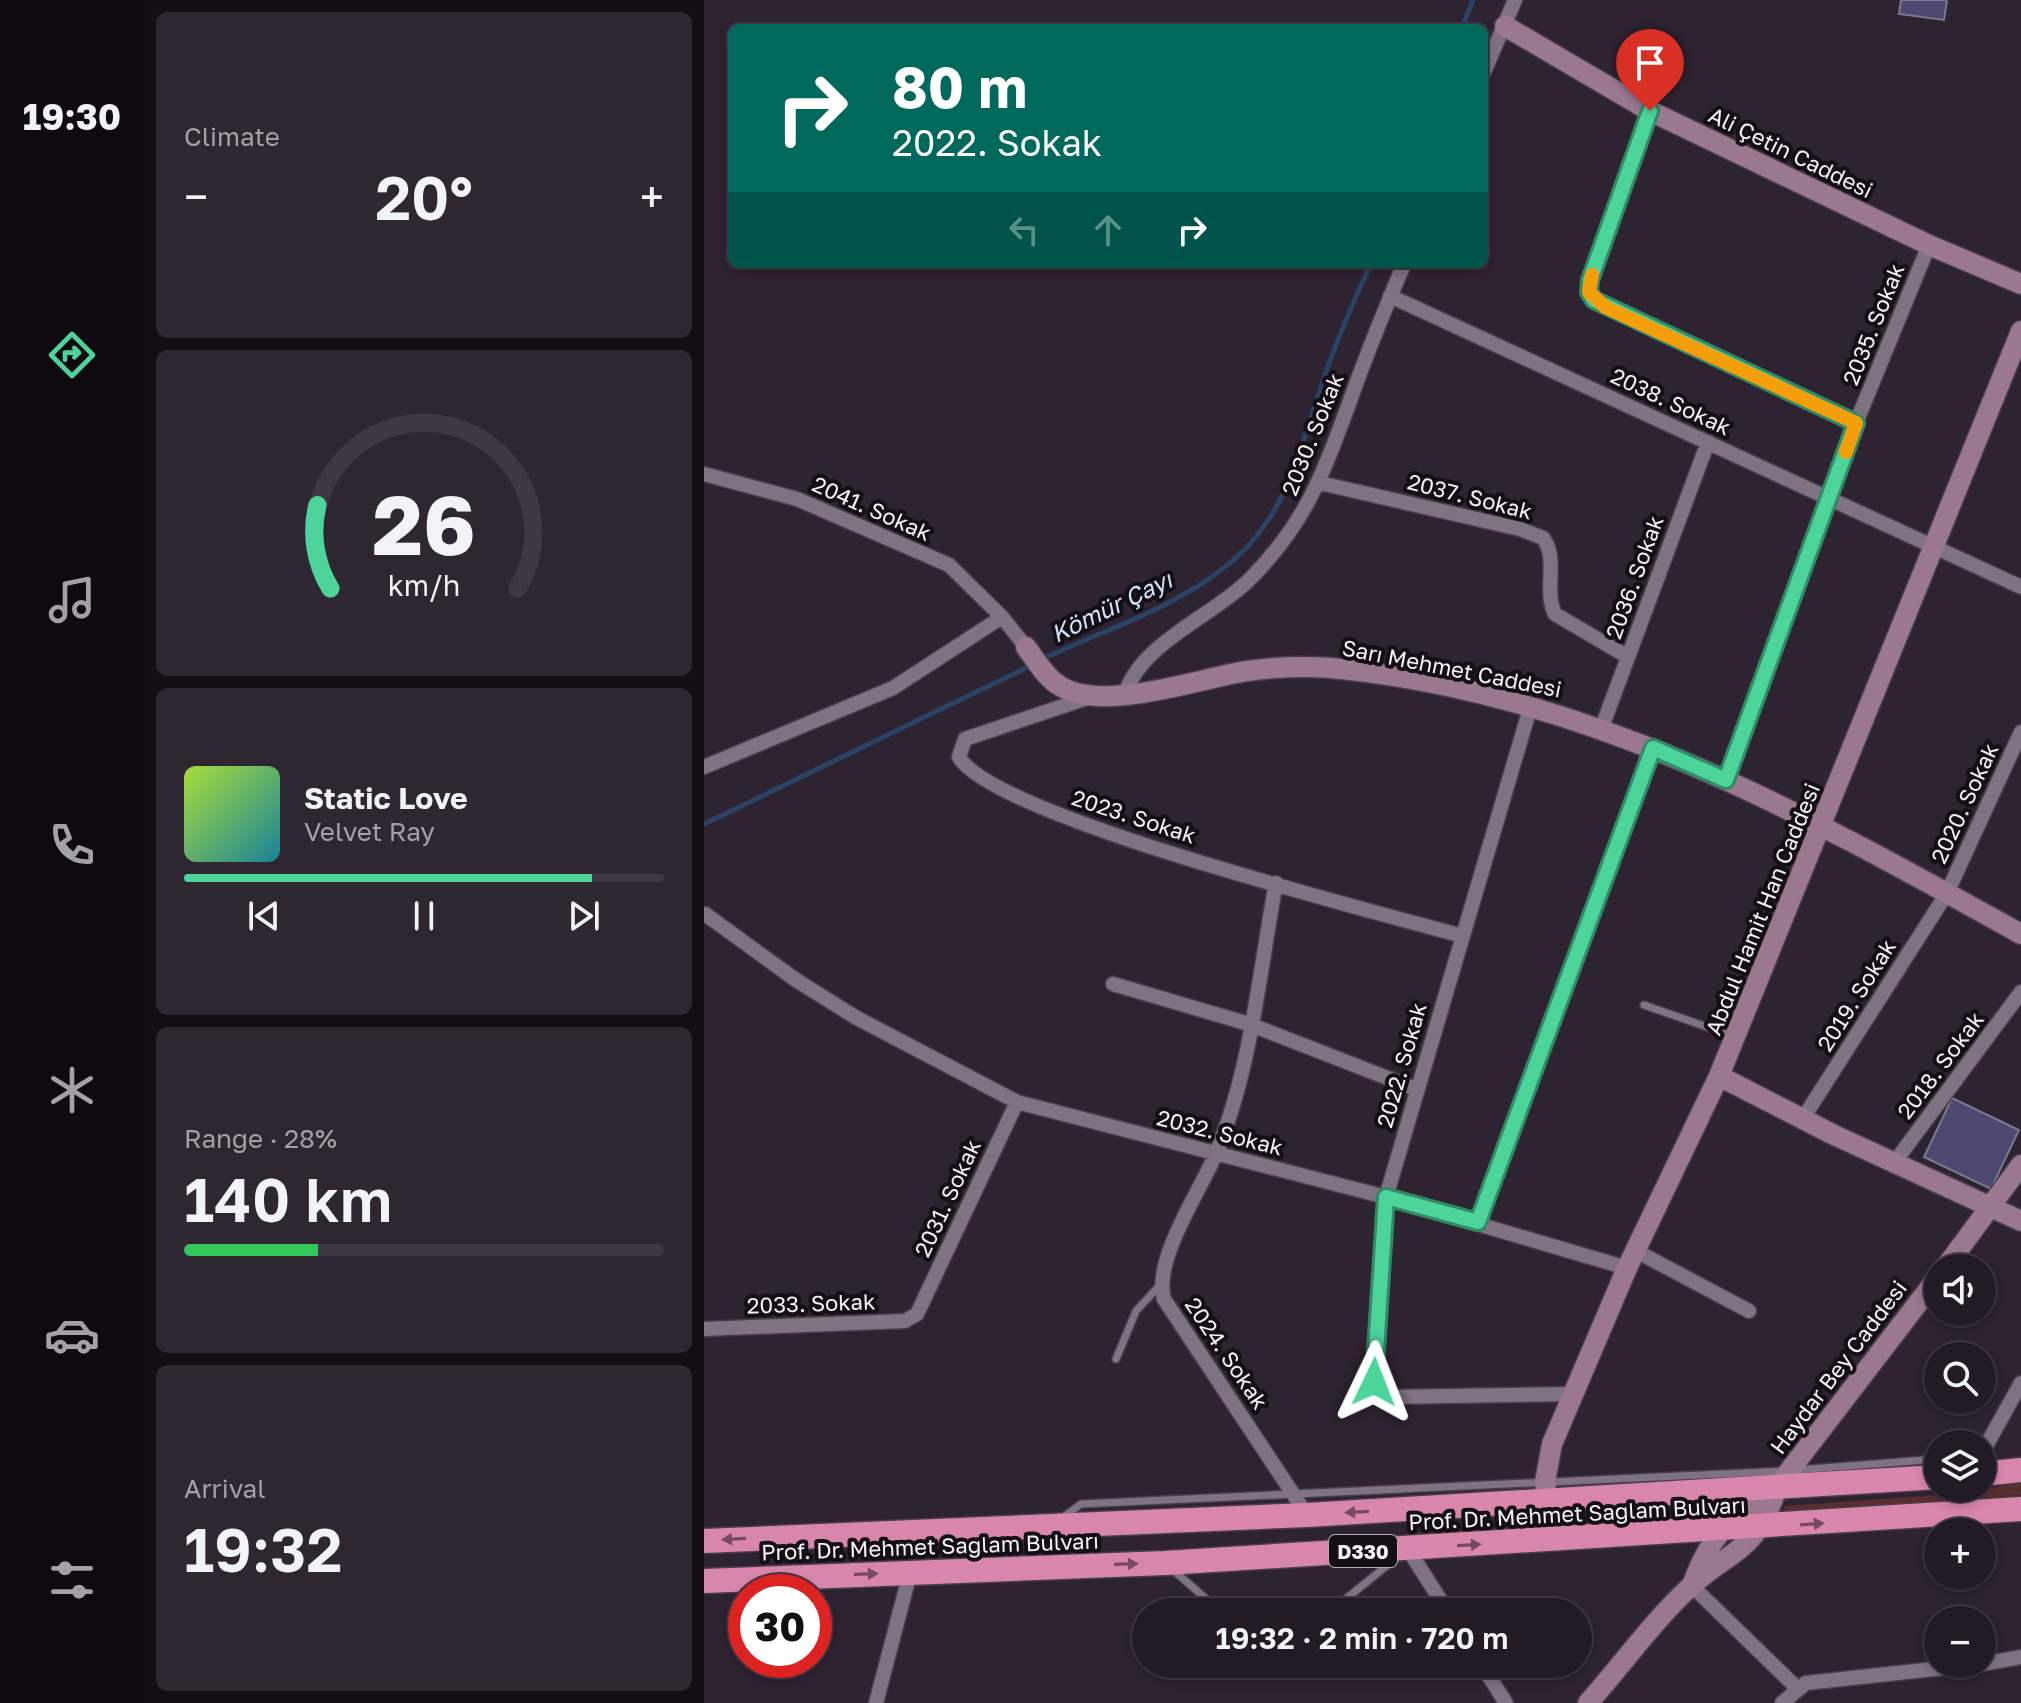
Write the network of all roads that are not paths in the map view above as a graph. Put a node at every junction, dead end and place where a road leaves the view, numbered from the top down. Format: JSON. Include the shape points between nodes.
{"nodes":[{"id":1,"x":1515,"y":0,"type":"edge"},
{"id":2,"x":1505,"y":26,"type":"junction"},
{"id":3,"x":1488,"y":63,"type":"edge"},
{"id":4,"x":1650,"y":111,"type":"junction"},
{"id":5,"x":1929,"y":245,"type":"junction"},
{"id":6,"x":1402,"y":268,"type":"edge"},
{"id":7,"x":2021,"y":284,"type":"edge"},
{"id":8,"x":1390,"y":296,"type":"junction"},
{"id":9,"x":2021,"y":331,"type":"edge"},
{"id":10,"x":1856,"y":423,"type":"junction"},
{"id":11,"x":1708,"y":442,"type":"junction"},
{"id":12,"x":704,"y":474,"type":"edge"},
{"id":13,"x":1320,"y":483,"type":"junction"},
{"id":14,"x":1830,"y":499,"type":"junction"},
{"id":15,"x":1935,"y":544,"type":"junction"},
{"id":16,"x":2021,"y":587,"type":"edge"},
{"id":17,"x":1002,"y":617,"type":"junction"},
{"id":18,"x":1026,"y":647,"type":"joint"},
{"id":19,"x":1628,"y":657,"type":"junction"},
{"id":20,"x":1125,"y":694,"type":"junction"},
{"id":21,"x":1098,"y":695,"type":"junction"},
{"id":22,"x":1531,"y":705,"type":"junction"},
{"id":23,"x":1602,"y":727,"type":"junction"},
{"id":24,"x":2021,"y":732,"type":"edge"},
{"id":25,"x":1653,"y":748,"type":"junction"},
{"id":26,"x":704,"y":767,"type":"edge"},
{"id":27,"x":1726,"y":780,"type":"junction"},
{"id":28,"x":1823,"y":826,"type":"junction"},
{"id":29,"x":1276,"y":883,"type":"junction"},
{"id":30,"x":1947,"y":893,"type":"junction"},
{"id":31,"x":705,"y":914,"type":"edge"},
{"id":32,"x":2021,"y":934,"type":"edge"},
{"id":33,"x":1462,"y":936,"type":"junction"},
{"id":34,"x":1113,"y":984,"type":"dead end"},
{"id":35,"x":2021,"y":992,"type":"edge"},
{"id":36,"x":1644,"y":1005,"type":"dead end"},
{"id":37,"x":1249,"y":1024,"type":"junction"},
{"id":38,"x":1735,"y":1037,"type":"junction"},
{"id":39,"x":1719,"y":1076,"type":"junction"},
{"id":40,"x":1416,"y":1089,"type":"junction"},
{"id":41,"x":1017,"y":1102,"type":"junction"},
{"id":42,"x":1802,"y":1120,"type":"junction"},
{"id":43,"x":1215,"y":1154,"type":"junction"},
{"id":44,"x":1894,"y":1163,"type":"junction"},
{"id":45,"x":2021,"y":1165,"type":"edge"},
{"id":46,"x":1386,"y":1197,"type":"junction"},
{"id":47,"x":1991,"y":1208,"type":"junction"},
{"id":48,"x":2021,"y":1221,"type":"edge"},
{"id":49,"x":1478,"y":1222,"type":"junction"},
{"id":50,"x":1956,"y":1254,"type":"edge"},
{"id":51,"x":1631,"y":1260,"type":"junction"},
{"id":52,"x":1160,"y":1285,"type":"junction"},
{"id":53,"x":1924,"y":1295,"type":"edge"},
{"id":54,"x":1749,"y":1311,"type":"dead end"},
{"id":55,"x":917,"y":1314,"type":"joint"},
{"id":56,"x":704,"y":1329,"type":"edge"},
{"id":57,"x":1116,"y":1359,"type":"dead end"},
{"id":58,"x":2021,"y":1383,"type":"edge"},
{"id":59,"x":1573,"y":1394,"type":"junction"},
{"id":60,"x":1995,"y":1430,"type":"edge"},
{"id":61,"x":1924,"y":1461,"type":"edge"},
{"id":62,"x":2021,"y":1470,"type":"edge"},
{"id":63,"x":1996,"y":1473,"type":"edge"},
{"id":64,"x":1924,"y":1477,"type":"edge"},
{"id":65,"x":1783,"y":1479,"type":"junction"},
{"id":66,"x":1546,"y":1492,"type":"junction"},
{"id":67,"x":1301,"y":1505,"type":"junction"},
{"id":68,"x":2021,"y":1509,"type":"edge"},
{"id":69,"x":1761,"y":1528,"type":"junction"},
{"id":70,"x":1719,"y":1531,"type":"junction"},
{"id":71,"x":704,"y":1541,"type":"edge"},
{"id":72,"x":1408,"y":1549,"type":"junction"},
{"id":73,"x":1165,"y":1563,"type":"junction"},
{"id":74,"x":910,"y":1573,"type":"junction"},
{"id":75,"x":704,"y":1581,"type":"edge"},
{"id":76,"x":1692,"y":1586,"type":"junction"},
{"id":77,"x":1205,"y":1598,"type":"edge"},
{"id":78,"x":1347,"y":1598,"type":"edge"},
{"id":79,"x":1439,"y":1598,"type":"edge"},
{"id":80,"x":2021,"y":1657,"type":"edge"},
{"id":81,"x":1996,"y":1661,"type":"edge"},
{"id":82,"x":1924,"y":1670,"type":"edge"},
{"id":83,"x":1490,"y":1678,"type":"edge"},
{"id":84,"x":1797,"y":1688,"type":"junction"},
{"id":85,"x":876,"y":1703,"type":"edge"},
{"id":86,"x":1506,"y":1703,"type":"edge"},
{"id":87,"x":1588,"y":1703,"type":"edge"},
{"id":88,"x":1782,"y":1703,"type":"edge"}],
"edges":[{"from":1,"to":2,"type":"street"},
{"from":2,"to":3,"type":"street"},
{"from":2,"to":4,"type":"street","name":"Ali Çetin Caddesi"},
{"from":4,"to":5,"type":"street","name":"Ali Çetin Caddesi"},
{"from":4,"to":10,"type":"street","via":[[1590,280],[1594,300]]},
{"from":5,"to":7,"type":"street","name":"Ali Çetin Caddesi"},
{"from":5,"to":10,"type":"street","name":"2035. Sokak"},
{"from":6,"to":8,"type":"street","name":"2030. Sokak"},
{"from":8,"to":11,"type":"street","name":"2038. Sokak"},
{"from":8,"to":13,"type":"street","name":"2030. Sokak"},
{"from":9,"to":15,"type":"street","name":"Abdul Hamit Han Caddesi"},
{"from":10,"to":14,"type":"street","name":"2035. Sokak"},
{"from":11,"to":14,"type":"street","name":"2038. Sokak"},
{"from":11,"to":19,"type":"street","name":"2036. Sokak"},
{"from":12,"to":17,"type":"street","name":"2041. Sokak","via":[[797,499],[949,565]]},
{"from":13,"to":19,"type":"street","name":"2037. Sokak","via":[[1543,538],[1550,553],[1550,604],[1555,614]]},
{"from":13,"to":20,"type":"street","name":"2030. Sokak","via":[[1274,555],[1237,593],[1147,657],[1131,675]]},
{"from":14,"to":15,"type":"street","name":"2038. Sokak"},
{"from":14,"to":27,"type":"street","name":"2035. Sokak"},
{"from":15,"to":16,"type":"street","name":"2038. Sokak"},
{"from":15,"to":28,"type":"street","name":"Abdul Hamit Han Caddesi"},
{"from":17,"to":18,"type":"street","name":"Sarı Mehmet Caddesi"},
{"from":17,"to":26,"type":"street","via":[[893,688]]},
{"from":18,"to":21,"type":"street","name":"Sarı Mehmet Caddesi","via":[[1048,675],[1068,689]]},
{"from":19,"to":23,"type":"street","name":"2036. Sokak"},
{"from":20,"to":21,"type":"street","name":"Sarı Mehmet Caddesi"},
{"from":20,"to":22,"type":"street","name":"Sarı Mehmet Caddesi","via":[[1246,671],[1302,667],[1370,673]]},
{"from":21,"to":29,"type":"street","name":"2023. Sokak","via":[[965,739],[959,757],[983,776],[1064,818]]},
{"from":22,"to":23,"type":"street","name":"Sarı Mehmet Caddesi"},
{"from":22,"to":33,"type":"street","name":"2022. Sokak"},
{"from":23,"to":25,"type":"street","name":"Sarı Mehmet Caddesi"},
{"from":24,"to":30,"type":"street","name":"2020. Sokak"},
{"from":25,"to":27,"type":"street","name":"Sarı Mehmet Caddesi"},
{"from":25,"to":49,"type":"street"},
{"from":27,"to":28,"type":"street","name":"Sarı Mehmet Caddesi"},
{"from":28,"to":30,"type":"street","name":"Sarı Mehmet Caddesi"},
{"from":28,"to":38,"type":"street","name":"Abdul Hamit Han Caddesi"},
{"from":29,"to":33,"type":"street","name":"2023. Sokak"},
{"from":29,"to":37,"type":"street","name":"2024. Sokak"},
{"from":30,"to":32,"type":"street","name":"Sarı Mehmet Caddesi"},
{"from":30,"to":42,"type":"street","name":"2019. Sokak"},
{"from":31,"to":41,"type":"street","name":"2032. Sokak","via":[[855,1017]]},
{"from":33,"to":40,"type":"street","name":"2022. Sokak"},
{"from":34,"to":37,"type":"street"},
{"from":35,"to":44,"type":"street","name":"2018. Sokak"},
{"from":36,"to":38,"type":"lane"},
{"from":37,"to":40,"type":"street"},
{"from":37,"to":43,"type":"street","name":"2024. Sokak"},
{"from":38,"to":39,"type":"street","name":"Abdul Hamit Han Caddesi"},
{"from":39,"to":42,"type":"street"},
{"from":39,"to":51,"type":"street","name":"Abdul Hamit Han Caddesi"},
{"from":40,"to":46,"type":"street","name":"2022. Sokak"},
{"from":41,"to":43,"type":"street","name":"2032. Sokak"},
{"from":41,"to":55,"type":"street","name":"2031. Sokak"},
{"from":42,"to":44,"type":"street"},
{"from":43,"to":46,"type":"street","name":"2032. Sokak"},
{"from":43,"to":52,"type":"street","name":"2024. Sokak"},
{"from":44,"to":47,"type":"street"},
{"from":45,"to":47,"type":"street"},
{"from":46,"to":49,"type":"street"},
{"from":46,"to":59,"type":"street","via":[[1373,1371],[1378,1391],[1397,1399]]},
{"from":47,"to":48,"type":"street"},
{"from":47,"to":50,"type":"street"},
{"from":49,"to":51,"type":"street"},
{"from":51,"to":54,"type":"street"},
{"from":51,"to":59,"type":"street","name":"Abdul Hamit Han Caddesi"},
{"from":52,"to":57,"type":"lane","via":[[1136,1311]]},
{"from":52,"to":67,"type":"street","name":"2024. Sokak","via":[[1164,1299]]},
{"from":53,"to":65,"type":"street","name":"Haydar Bey Caddesi"},
{"from":55,"to":56,"type":"street","name":"2033. Sokak","via":[[905,1321]]},
{"from":58,"to":60,"type":"street"},
{"from":59,"to":66,"type":"street","name":"Abdul Hamit Han Caddesi","via":[[1552,1444]]},
{"from":61,"to":65,"type":"lane"},
{"from":62,"to":63,"type":"highway"},
{"from":64,"to":65,"type":"highway","name":"Prof. Dr. Mehmet Sağlam Bulvarı","number":"D330"},
{"from":65,"to":66,"type":"highway","name":"Prof. Dr. Mehmet Sağlam Bulvarı","number":"D330"},
{"from":65,"to":69,"type":"street"},
{"from":65,"to":70,"type":"street"},
{"from":66,"to":67,"type":"highway","name":"Prof. Dr. Mehmet Sağlam Bulvarı","number":"D330"},
{"from":67,"to":71,"type":"highway","name":"Prof. Dr. Mehmet Sağlam Bulvarı","number":"D330","one_way":true,"via":[[1050,1528]]},
{"from":69,"to":68,"type":"highway","name":"Prof. Dr. Mehmet Sağlam Bulvarı","number":"D330","one_way":true},
{"from":69,"to":70,"type":"highway","name":"Prof. Dr. Mehmet Sağlam Bulvarı","number":"D330"},
{"from":69,"to":76,"type":"street"},
{"from":72,"to":70,"type":"highway","name":"Prof. Dr. Mehmet Sağlam Bulvarı","number":"D330","one_way":true},
{"from":70,"to":76,"type":"street"},
{"from":72,"to":73,"type":"highway","name":"Prof. Dr. Mehmet Sağlam Bulvarı","number":"D330"},
{"from":72,"to":78,"type":"lane"},
{"from":72,"to":79,"type":"street"},
{"from":74,"to":73,"type":"highway","name":"Prof. Dr. Mehmet Sağlam Bulvarı","number":"D330","one_way":true},
{"from":73,"to":77,"type":"lane"},
{"from":75,"to":74,"type":"highway","name":"Prof. Dr. Mehmet Sağlam Bulvarı","number":"D330","one_way":true},
{"from":74,"to":85,"type":"street"},
{"from":76,"to":84,"type":"street"},
{"from":76,"to":87,"type":"street"},
{"from":80,"to":81,"type":"street"},
{"from":82,"to":84,"type":"street"},
{"from":83,"to":86,"type":"street"},
{"from":84,"to":88,"type":"street"}]}
